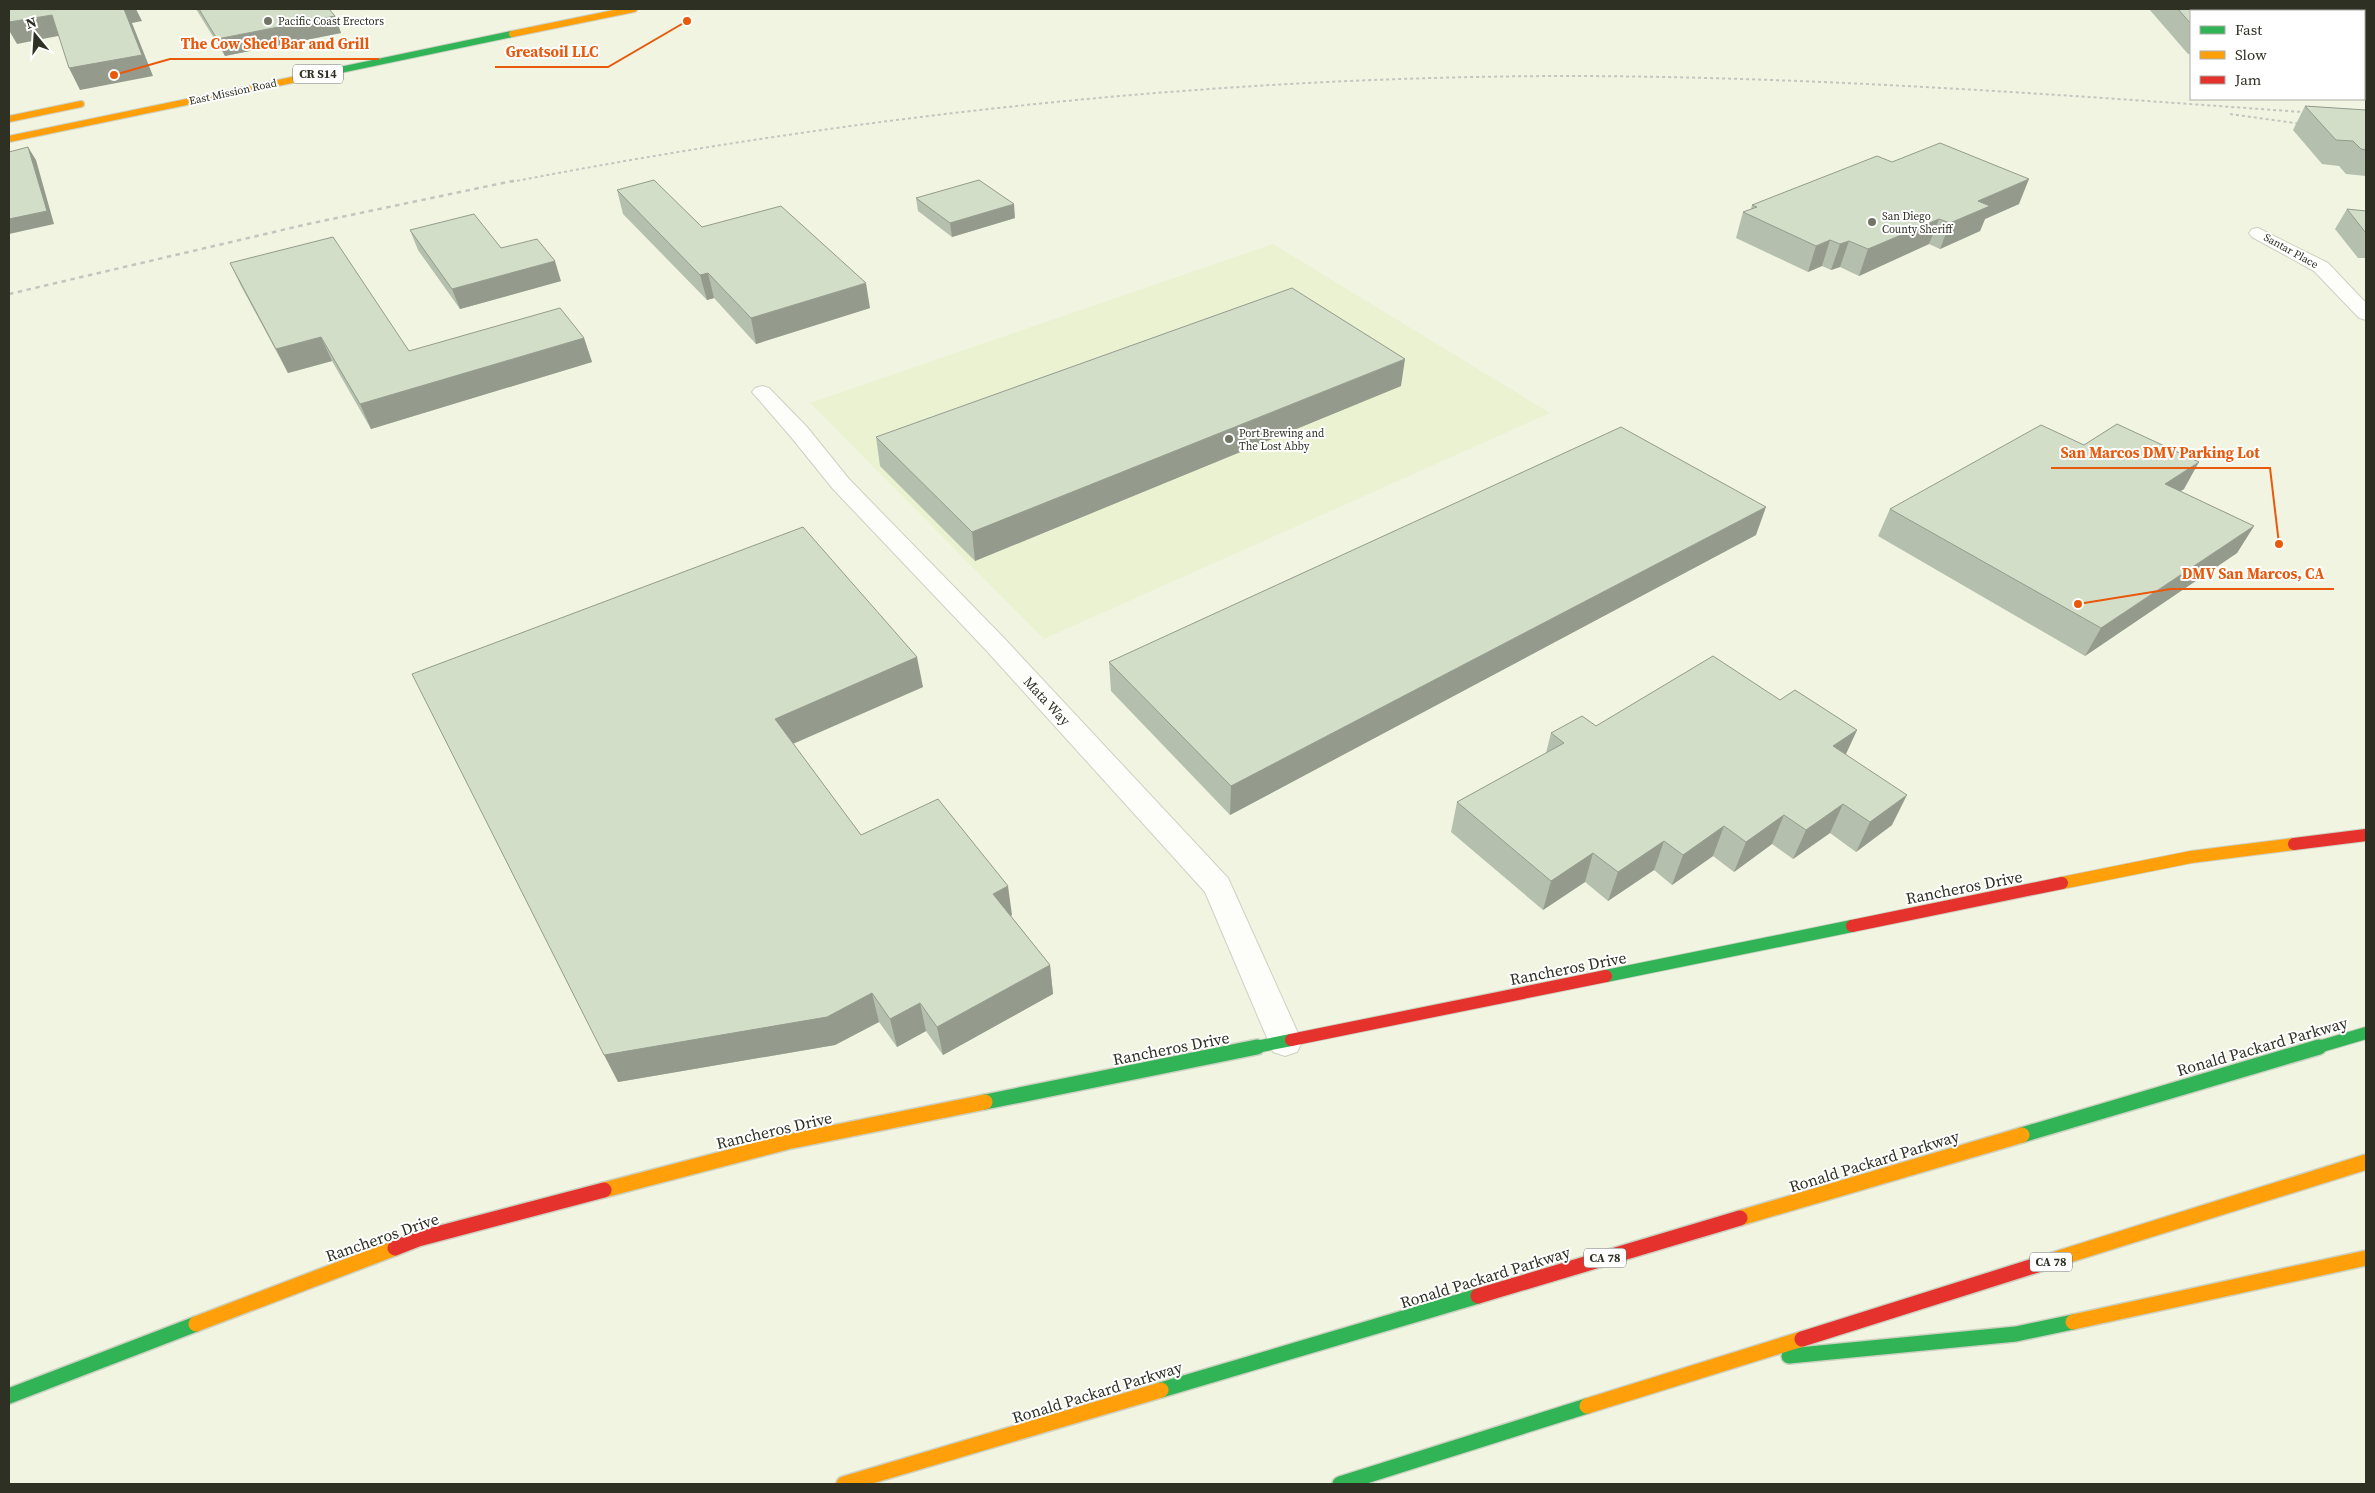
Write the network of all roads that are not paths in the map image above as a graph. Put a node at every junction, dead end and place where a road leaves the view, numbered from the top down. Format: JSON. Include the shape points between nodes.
{"nodes":[{"id":1,"x":634,"y":9,"type":"edge"},
{"id":2,"x":89,"y":102,"type":"dead end"},
{"id":3,"x":9,"y":119,"type":"edge"},
{"id":4,"x":9,"y":139,"type":"edge"},
{"id":5,"x":2258,"y":233,"type":"dead end"},
{"id":6,"x":2366,"y":314,"type":"edge"},
{"id":7,"x":762,"y":392,"type":"dead end"},
{"id":8,"x":2366,"y":834,"type":"edge"},
{"id":9,"x":2366,"y":1033,"type":"edge"},
{"id":10,"x":1285,"y":1042,"type":"junction"},
{"id":11,"x":2366,"y":1162,"type":"edge"},
{"id":12,"x":2366,"y":1258,"type":"edge"},
{"id":13,"x":1735,"y":1361,"type":"junction"},
{"id":14,"x":9,"y":1396,"type":"edge"},
{"id":15,"x":844,"y":1484,"type":"edge"},
{"id":16,"x":1340,"y":1484,"type":"edge"}],
"edges":[{"from":1,"to":4,"type":"main road","name":"East Mission Road","number":"CR S14"},
{"from":2,"to":3,"type":"main road"},
{"from":5,"to":6,"type":"street","name":"Santar Place","via":[[2321,267]]},
{"from":7,"to":10,"type":"street","name":"Mata Way","via":[[841,484],[994,643],[1217,886]]},
{"from":8,"to":10,"type":"main road","name":"Rancheros Drive","via":[[2191,857]]},
{"from":9,"to":15,"type":"main road","name":"Ronald Packard Parkway","number":"CA 78"},
{"from":10,"to":14,"type":"main road","name":"Rancheros Drive","via":[[787,1142],[418,1239]]},
{"from":11,"to":13,"type":"main road","number":"CA 78"},
{"from":12,"to":13,"type":"main road","via":[[2016,1334]]},
{"from":13,"to":16,"type":"main road","number":"CA 78"}]}
